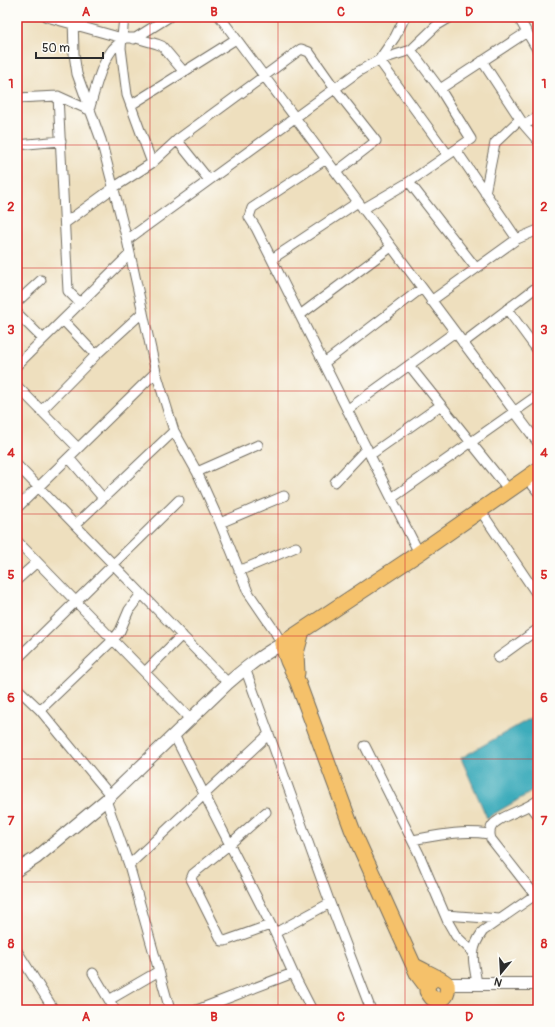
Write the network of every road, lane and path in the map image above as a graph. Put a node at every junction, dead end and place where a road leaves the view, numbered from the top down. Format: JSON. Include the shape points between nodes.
{"nodes":[{"id":1,"x":47,"y":17,"type":"edge"},
{"id":2,"x":124,"y":17,"type":"edge"},
{"id":3,"x":169,"y":17,"type":"edge"},
{"id":4,"x":220,"y":17,"type":"edge"},
{"id":5,"x":405,"y":17,"type":"edge"},
{"id":6,"x":451,"y":17,"type":"edge"},
{"id":7,"x":518,"y":17,"type":"edge"},
{"id":8,"x":73,"y":21,"type":"edge"},
{"id":9,"x":527,"y":32,"type":"junction"},
{"id":10,"x":136,"y":38,"type":"junction"},
{"id":11,"x":236,"y":39,"type":"junction"},
{"id":12,"x":122,"y":42,"type":"junction"},
{"id":13,"x":411,"y":50,"type":"junction"},
{"id":14,"x":538,"y":51,"type":"edge"},
{"id":15,"x":379,"y":60,"type":"junction"},
{"id":16,"x":482,"y":61,"type":"junction"},
{"id":17,"x":184,"y":72,"type":"junction"},
{"id":18,"x":265,"y":77,"type":"junction"},
{"id":19,"x":440,"y":88,"type":"junction"},
{"id":20,"x":335,"y":89,"type":"junction"},
{"id":21,"x":58,"y":96,"type":"junction"},
{"id":22,"x":17,"y":98,"type":"edge"},
{"id":23,"x":131,"y":105,"type":"junction"},
{"id":24,"x":89,"y":110,"type":"junction"},
{"id":25,"x":538,"y":117,"type":"edge"},
{"id":26,"x":295,"y":118,"type":"junction"},
{"id":27,"x":522,"y":122,"type":"junction"},
{"id":28,"x":178,"y":140,"type":"junction"},
{"id":29,"x":61,"y":141,"type":"junction"},
{"id":30,"x":538,"y":141,"type":"edge"},
{"id":31,"x":17,"y":146,"type":"edge"},
{"id":32,"x":452,"y":152,"type":"junction"},
{"id":33,"x":326,"y":159,"type":"junction"},
{"id":34,"x":152,"y":163,"type":"junction"},
{"id":35,"x":336,"y":172,"type":"junction"},
{"id":36,"x":209,"y":180,"type":"junction"},
{"id":37,"x":409,"y":182,"type":"junction"},
{"id":38,"x":113,"y":188,"type":"junction"},
{"id":39,"x":485,"y":193,"type":"junction"},
{"id":40,"x":361,"y":205,"type":"junction"},
{"id":41,"x":65,"y":223,"type":"junction"},
{"id":42,"x":538,"y":230,"type":"edge"},
{"id":43,"x":516,"y":239,"type":"junction"},
{"id":44,"x":126,"y":240,"type":"junction"},
{"id":45,"x":391,"y":247,"type":"junction"},
{"id":46,"x":130,"y":254,"type":"junction"},
{"id":47,"x":272,"y":259,"type":"junction"},
{"id":48,"x":476,"y":268,"type":"junction"},
{"id":49,"x":41,"y":280,"type":"dead end"},
{"id":50,"x":538,"y":286,"type":"edge"},
{"id":51,"x":422,"y":288,"type":"junction"},
{"id":52,"x":431,"y":300,"type":"junction"},
{"id":53,"x":17,"y":302,"type":"edge"},
{"id":54,"x":80,"y":303,"type":"junction"},
{"id":55,"x":508,"y":309,"type":"junction"},
{"id":56,"x":143,"y":312,"type":"junction"},
{"id":57,"x":17,"y":313,"type":"edge"},
{"id":58,"x":300,"y":315,"type":"junction"},
{"id":59,"x":63,"y":320,"type":"junction"},
{"id":60,"x":455,"y":332,"type":"junction"},
{"id":61,"x":43,"y":339,"type":"junction"},
{"id":62,"x":463,"y":343,"type":"junction"},
{"id":63,"x":538,"y":351,"type":"edge"},
{"id":64,"x":96,"y":355,"type":"junction"},
{"id":65,"x":324,"y":363,"type":"junction"},
{"id":66,"x":409,"y":365,"type":"junction"},
{"id":67,"x":17,"y":366,"type":"edge"},
{"id":68,"x":156,"y":372,"type":"junction"},
{"id":69,"x":17,"y":386,"type":"edge"},
{"id":70,"x":538,"y":395,"type":"edge"},
{"id":71,"x":441,"y":405,"type":"junction"},
{"id":72,"x":348,"y":410,"type":"junction"},
{"id":73,"x":41,"y":411,"type":"junction"},
{"id":74,"x":514,"y":412,"type":"junction"},
{"id":75,"x":174,"y":431,"type":"junction"},
{"id":76,"x":471,"y":442,"type":"junction"},
{"id":77,"x":538,"y":443,"type":"edge"},
{"id":78,"x":258,"y":445,"type":"dead end"},
{"id":79,"x":78,"y":448,"type":"junction"},
{"id":80,"x":368,"y":452,"type":"junction"},
{"id":81,"x":68,"y":458,"type":"junction"},
{"id":82,"x":17,"y":465,"type":"edge"},
{"id":83,"x":197,"y":472,"type":"junction"},
{"id":84,"x":533,"y":474,"type":"edge"},
{"id":85,"x":335,"y":482,"type":"dead end"},
{"id":86,"x":38,"y":487,"type":"junction"},
{"id":87,"x":509,"y":490,"type":"junction"},
{"id":88,"x":538,"y":492,"type":"edge"},
{"id":89,"x":284,"y":496,"type":"dead end"},
{"id":90,"x":103,"y":498,"type":"junction"},
{"id":91,"x":392,"y":498,"type":"junction"},
{"id":92,"x":179,"y":500,"type":"dead end"},
{"id":93,"x":17,"y":508,"type":"edge"},
{"id":94,"x":480,"y":510,"type":"junction"},
{"id":95,"x":220,"y":523,"type":"junction"},
{"id":96,"x":75,"y":526,"type":"junction"},
{"id":97,"x":17,"y":541,"type":"edge"},
{"id":98,"x":296,"y":548,"type":"dead end"},
{"id":99,"x":419,"y":552,"type":"junction"},
{"id":100,"x":37,"y":562,"type":"junction"},
{"id":101,"x":113,"y":565,"type":"junction"},
{"id":102,"x":239,"y":571,"type":"junction"},
{"id":103,"x":17,"y":580,"type":"edge"},
{"id":104,"x":141,"y":594,"type":"junction"},
{"id":105,"x":538,"y":596,"type":"edge"},
{"id":106,"x":76,"y":601,"type":"junction"},
{"id":107,"x":538,"y":629,"type":"edge"},
{"id":108,"x":302,"y":631,"type":"junction"},
{"id":109,"x":182,"y":635,"type":"junction"},
{"id":110,"x":114,"y":640,"type":"junction"},
{"id":111,"x":282,"y":644,"type":"junction"},
{"id":112,"x":498,"y":658,"type":"dead end"},
{"id":113,"x":17,"y":659,"type":"edge"},
{"id":114,"x":245,"y":668,"type":"junction"},
{"id":115,"x":145,"y":672,"type":"junction"},
{"id":116,"x":298,"y":680,"type":"junction"},
{"id":117,"x":228,"y":683,"type":"junction"},
{"id":118,"x":17,"y":688,"type":"edge"},
{"id":119,"x":40,"y":710,"type":"junction"},
{"id":120,"x":190,"y":719,"type":"junction"},
{"id":121,"x":269,"y":734,"type":"junction"},
{"id":122,"x":174,"y":735,"type":"junction"},
{"id":123,"x":364,"y":746,"type":"dead end"},
{"id":124,"x":205,"y":796,"type":"junction"},
{"id":125,"x":108,"y":798,"type":"junction"},
{"id":126,"x":534,"y":802,"type":"edge"},
{"id":127,"x":266,"y":812,"type":"dead end"},
{"id":128,"x":538,"y":815,"type":"edge"},
{"id":129,"x":489,"y":834,"type":"junction"},
{"id":130,"x":412,"y":840,"type":"junction"},
{"id":131,"x":230,"y":844,"type":"junction"},
{"id":132,"x":129,"y":865,"type":"junction"},
{"id":133,"x":17,"y":870,"type":"edge"},
{"id":134,"x":537,"y":896,"type":"edge"},
{"id":135,"x":330,"y":903,"type":"junction"},
{"id":136,"x":445,"y":915,"type":"junction"},
{"id":137,"x":500,"y":919,"type":"junction"},
{"id":138,"x":270,"y":925,"type":"junction"},
{"id":139,"x":275,"y":933,"type":"junction"},
{"id":140,"x":17,"y":951,"type":"edge"},
{"id":141,"x":473,"y":952,"type":"junction"},
{"id":142,"x":159,"y":972,"type":"junction"},
{"id":143,"x":93,"y":973,"type":"dead end"},
{"id":144,"x":293,"y":973,"type":"junction"},
{"id":145,"x":477,"y":984,"type":"junction"},
{"id":146,"x":538,"y":984,"type":"edge"},
{"id":147,"x":438,"y":995,"type":"edge"},
{"id":148,"x":109,"y":1000,"type":"junction"},
{"id":149,"x":54,"y":1010,"type":"edge"},
{"id":150,"x":115,"y":1010,"type":"edge"},
{"id":151,"x":170,"y":1010,"type":"edge"},
{"id":152,"x":197,"y":1010,"type":"edge"},
{"id":153,"x":312,"y":1010,"type":"edge"},
{"id":154,"x":371,"y":1010,"type":"edge"}],
"edges":[{"from":1,"to":8,"type":"street"},
{"from":2,"to":12,"type":"street"},
{"from":3,"to":10,"type":"street"},
{"from":4,"to":11,"type":"street"},
{"from":5,"to":15,"type":"street"},
{"from":6,"to":13,"type":"street","via":[[436,26]]},
{"from":7,"to":9,"type":"street"},
{"from":8,"to":12,"type":"street"},
{"from":8,"to":24,"type":"street","via":[[77,74]]},
{"from":9,"to":14,"type":"street"},
{"from":9,"to":16,"type":"street"},
{"from":10,"to":12,"type":"street"},
{"from":10,"to":17,"type":"street","via":[[162,46]]},
{"from":11,"to":17,"type":"street"},
{"from":11,"to":18,"type":"street"},
{"from":12,"to":23,"type":"street","via":[[127,95]]},
{"from":12,"to":24,"type":"street","via":[[107,58]]},
{"from":13,"to":15,"type":"street"},
{"from":13,"to":19,"type":"street"},
{"from":15,"to":20,"type":"street"},
{"from":15,"to":32,"type":"street"},
{"from":16,"to":19,"type":"street"},
{"from":16,"to":27,"type":"street"},
{"from":17,"to":23,"type":"street"},
{"from":18,"to":20,"type":"street","via":[[301,49],[309,52]]},
{"from":18,"to":26,"type":"street"},
{"from":18,"to":28,"type":"street"},
{"from":19,"to":32,"type":"street","via":[[471,139]]},
{"from":20,"to":26,"type":"street"},
{"from":20,"to":35,"type":"street","via":[[376,141]]},
{"from":21,"to":22,"type":"street"},
{"from":21,"to":24,"type":"street"},
{"from":21,"to":29,"type":"street"},
{"from":23,"to":34,"type":"street"},
{"from":24,"to":38,"type":"street","via":[[101,140]]},
{"from":25,"to":27,"type":"street"},
{"from":26,"to":33,"type":"street"},
{"from":26,"to":36,"type":"street"},
{"from":27,"to":30,"type":"street"},
{"from":27,"to":39,"type":"street","via":[[495,143]]},
{"from":28,"to":34,"type":"street"},
{"from":28,"to":36,"type":"street"},
{"from":29,"to":31,"type":"street"},
{"from":29,"to":41,"type":"street"},
{"from":32,"to":37,"type":"street"},
{"from":32,"to":39,"type":"street"},
{"from":33,"to":35,"type":"street"},
{"from":33,"to":47,"type":"street","via":[[252,208],[249,216]]},
{"from":34,"to":38,"type":"street"},
{"from":35,"to":40,"type":"street"},
{"from":36,"to":44,"type":"street"},
{"from":37,"to":40,"type":"street"},
{"from":37,"to":48,"type":"street"},
{"from":38,"to":41,"type":"street"},
{"from":38,"to":44,"type":"street"},
{"from":39,"to":43,"type":"street"},
{"from":40,"to":45,"type":"street"},
{"from":40,"to":47,"type":"street"},
{"from":41,"to":54,"type":"street","via":[[68,291]]},
{"from":42,"to":43,"type":"street"},
{"from":43,"to":48,"type":"street"},
{"from":44,"to":46,"type":"street"},
{"from":45,"to":51,"type":"street"},
{"from":45,"to":58,"type":"street"},
{"from":46,"to":54,"type":"street"},
{"from":46,"to":56,"type":"street"},
{"from":47,"to":58,"type":"street"},
{"from":48,"to":52,"type":"street"},
{"from":49,"to":53,"type":"street"},
{"from":50,"to":55,"type":"street"},
{"from":51,"to":52,"type":"street"},
{"from":51,"to":65,"type":"street"},
{"from":52,"to":60,"type":"street"},
{"from":54,"to":59,"type":"street"},
{"from":55,"to":62,"type":"street"},
{"from":55,"to":63,"type":"street"},
{"from":56,"to":64,"type":"street"},
{"from":56,"to":68,"type":"street"},
{"from":57,"to":61,"type":"street"},
{"from":58,"to":65,"type":"street"},
{"from":59,"to":61,"type":"street"},
{"from":59,"to":64,"type":"street"},
{"from":60,"to":62,"type":"street"},
{"from":60,"to":66,"type":"street"},
{"from":61,"to":67,"type":"street"},
{"from":62,"to":74,"type":"street"},
{"from":64,"to":73,"type":"street"},
{"from":65,"to":72,"type":"street"},
{"from":66,"to":71,"type":"street"},
{"from":66,"to":72,"type":"street"},
{"from":68,"to":75,"type":"street"},
{"from":68,"to":79,"type":"street"},
{"from":69,"to":73,"type":"street"},
{"from":70,"to":74,"type":"street"},
{"from":71,"to":76,"type":"street"},
{"from":71,"to":80,"type":"street"},
{"from":72,"to":80,"type":"street"},
{"from":73,"to":79,"type":"street"},
{"from":74,"to":76,"type":"street"},
{"from":74,"to":77,"type":"street"},
{"from":75,"to":83,"type":"street"},
{"from":75,"to":90,"type":"street"},
{"from":76,"to":87,"type":"street"},
{"from":76,"to":91,"type":"street"},
{"from":78,"to":83,"type":"street"},
{"from":79,"to":81,"type":"street"},
{"from":80,"to":85,"type":"street"},
{"from":80,"to":91,"type":"street"},
{"from":81,"to":86,"type":"street"},
{"from":81,"to":90,"type":"street"},
{"from":82,"to":86,"type":"street"},
{"from":83,"to":95,"type":"street"},
{"from":84,"to":87,"type":"main road"},
{"from":84,"to":88,"type":"street"},
{"from":86,"to":93,"type":"street"},
{"from":86,"to":96,"type":"street"},
{"from":87,"to":94,"type":"main road"},
{"from":89,"to":95,"type":"street"},
{"from":90,"to":96,"type":"street"},
{"from":91,"to":99,"type":"street"},
{"from":92,"to":101,"type":"street"},
{"from":94,"to":99,"type":"main road"},
{"from":94,"to":105,"type":"street"},
{"from":95,"to":102,"type":"street"},
{"from":96,"to":101,"type":"street"},
{"from":97,"to":100,"type":"street"},
{"from":98,"to":102,"type":"street"},
{"from":99,"to":108,"type":"main road"},
{"from":100,"to":103,"type":"street"},
{"from":100,"to":106,"type":"street"},
{"from":101,"to":104,"type":"street"},
{"from":101,"to":106,"type":"street"},
{"from":102,"to":111,"type":"street","via":[[248,592]]},
{"from":104,"to":109,"type":"street"},
{"from":104,"to":110,"type":"street","via":[[128,610]]},
{"from":106,"to":110,"type":"street"},
{"from":106,"to":113,"type":"street"},
{"from":107,"to":112,"type":"street"},
{"from":108,"to":111,"type":"main road"},
{"from":108,"to":116,"type":"main road","via":[[296,652]]},
{"from":109,"to":115,"type":"street"},
{"from":109,"to":117,"type":"street"},
{"from":110,"to":115,"type":"street"},
{"from":110,"to":119,"type":"street"},
{"from":111,"to":114,"type":"street"},
{"from":111,"to":116,"type":"main road"},
{"from":114,"to":117,"type":"street"},
{"from":114,"to":121,"type":"street"},
{"from":115,"to":120,"type":"street"},
{"from":116,"to":147,"type":"main road","via":[[352,828],[415,965]]},
{"from":117,"to":120,"type":"street"},
{"from":118,"to":119,"type":"street"},
{"from":119,"to":125,"type":"street"},
{"from":120,"to":122,"type":"street"},
{"from":121,"to":124,"type":"street"},
{"from":121,"to":135,"type":"street"},
{"from":122,"to":124,"type":"street"},
{"from":122,"to":125,"type":"street"},
{"from":123,"to":130,"type":"street"},
{"from":124,"to":131,"type":"street"},
{"from":124,"to":132,"type":"street"},
{"from":125,"to":132,"type":"street"},
{"from":125,"to":133,"type":"street","via":[[36,858]]},
{"from":126,"to":128,"type":"street"},
{"from":126,"to":129,"type":"street","via":[[495,822]]},
{"from":127,"to":131,"type":"street"},
{"from":129,"to":130,"type":"street","via":[[472,831]]},
{"from":129,"to":134,"type":"street"},
{"from":130,"to":136,"type":"street"},
{"from":131,"to":138,"type":"street"},
{"from":131,"to":138,"type":"street","via":[[192,877],[219,938],[225,941]]},
{"from":132,"to":142,"type":"street"},
{"from":134,"to":137,"type":"street"},
{"from":135,"to":139,"type":"street"},
{"from":135,"to":154,"type":"street"},
{"from":136,"to":137,"type":"street"},
{"from":136,"to":141,"type":"street","via":[[456,936]]},
{"from":137,"to":141,"type":"street","via":[[483,931]]},
{"from":138,"to":139,"type":"street"},
{"from":139,"to":144,"type":"street"},
{"from":140,"to":149,"type":"street"},
{"from":141,"to":145,"type":"street"},
{"from":142,"to":148,"type":"street"},
{"from":142,"to":151,"type":"street"},
{"from":143,"to":148,"type":"street"},
{"from":144,"to":152,"type":"street"},
{"from":144,"to":153,"type":"street"},
{"from":145,"to":146,"type":"street"},
{"from":145,"to":147,"type":"street"},
{"from":148,"to":150,"type":"street"}]}
